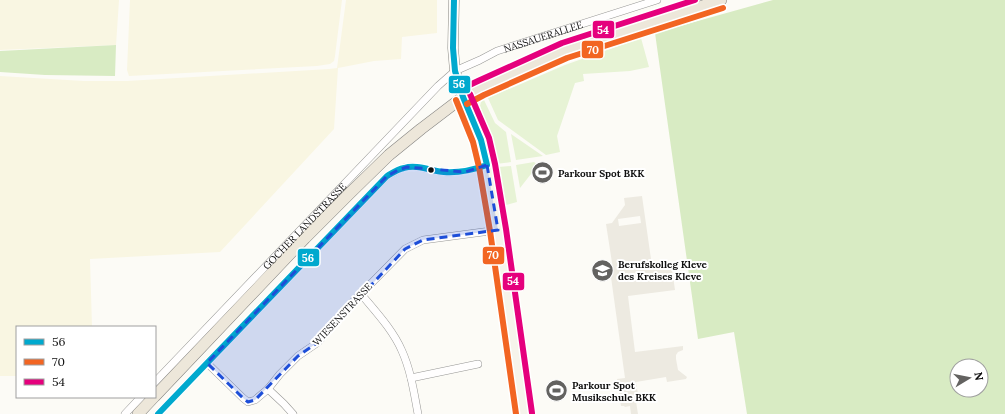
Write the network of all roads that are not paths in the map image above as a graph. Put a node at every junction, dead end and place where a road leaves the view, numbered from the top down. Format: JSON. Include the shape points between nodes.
{"nodes":[{"id":1,"x":454,"y":0,"type":"edge"},
{"id":2,"x":657,"y":0,"type":"edge"},
{"id":3,"x":721,"y":0,"type":"edge"},
{"id":4,"x":455,"y":67,"type":"junction"},
{"id":5,"x":463,"y":97,"type":"junction"},
{"id":6,"x":487,"y":165,"type":"junction"},
{"id":7,"x":498,"y":230,"type":"junction"},
{"id":8,"x":361,"y":294,"type":"junction"},
{"id":9,"x":207,"y":363,"type":"junction"},
{"id":10,"x":478,"y":364,"type":"dead end"},
{"id":11,"x":411,"y":378,"type":"junction"},
{"id":12,"x":156,"y":381,"type":"edge"},
{"id":13,"x":268,"y":389,"type":"junction"},
{"id":14,"x":156,"y":394,"type":"edge"},
{"id":15,"x":140,"y":398,"type":"edge"},
{"id":16,"x":152,"y":398,"type":"edge"},
{"id":17,"x":125,"y":414,"type":"edge"},
{"id":18,"x":138,"y":414,"type":"edge"},
{"id":19,"x":158,"y":414,"type":"edge"},
{"id":20,"x":293,"y":414,"type":"edge"},
{"id":21,"x":418,"y":414,"type":"edge"},
{"id":22,"x":524,"y":414,"type":"edge"}],
"edges":[{"from":1,"to":4,"type":"street"},
{"from":2,"to":4,"type":"street","name":"NASSAUERALLEE"},
{"from":3,"to":5,"type":"main road","name":"NASSAUERALLEE","via":[[564,51]]},
{"from":4,"to":5,"type":"street"},
{"from":4,"to":12,"type":"street","name":"GOCHER LANDSTRASSE"},
{"from":5,"to":6,"type":"street","via":[[481,140]]},
{"from":5,"to":14,"type":"main road","name":"GOCHER LANDSTRASSE","via":[[389,155]]},
{"from":6,"to":7,"type":"street"},
{"from":6,"to":9,"type":"street","via":[[465,172],[407,167],[387,176]]},
{"from":7,"to":8,"type":"street","name":"WIESENSTRASSE","via":[[423,240],[413,244]]},
{"from":7,"to":22,"type":"street"},
{"from":8,"to":11,"type":"street","via":[[394,335]]},
{"from":8,"to":13,"type":"street","name":"WIESENSTRASSE","via":[[328,332],[298,356]]},
{"from":9,"to":13,"type":"street","name":"WIESENSTRASSE","via":[[248,402],[255,400]]},
{"from":9,"to":19,"type":"street"},
{"from":10,"to":11,"type":"street"},
{"from":11,"to":21,"type":"street"},
{"from":13,"to":20,"type":"street"},
{"from":15,"to":17,"type":"street"},
{"from":16,"to":18,"type":"main road","name":"GOCHER LANDSTRASSE"}]}
